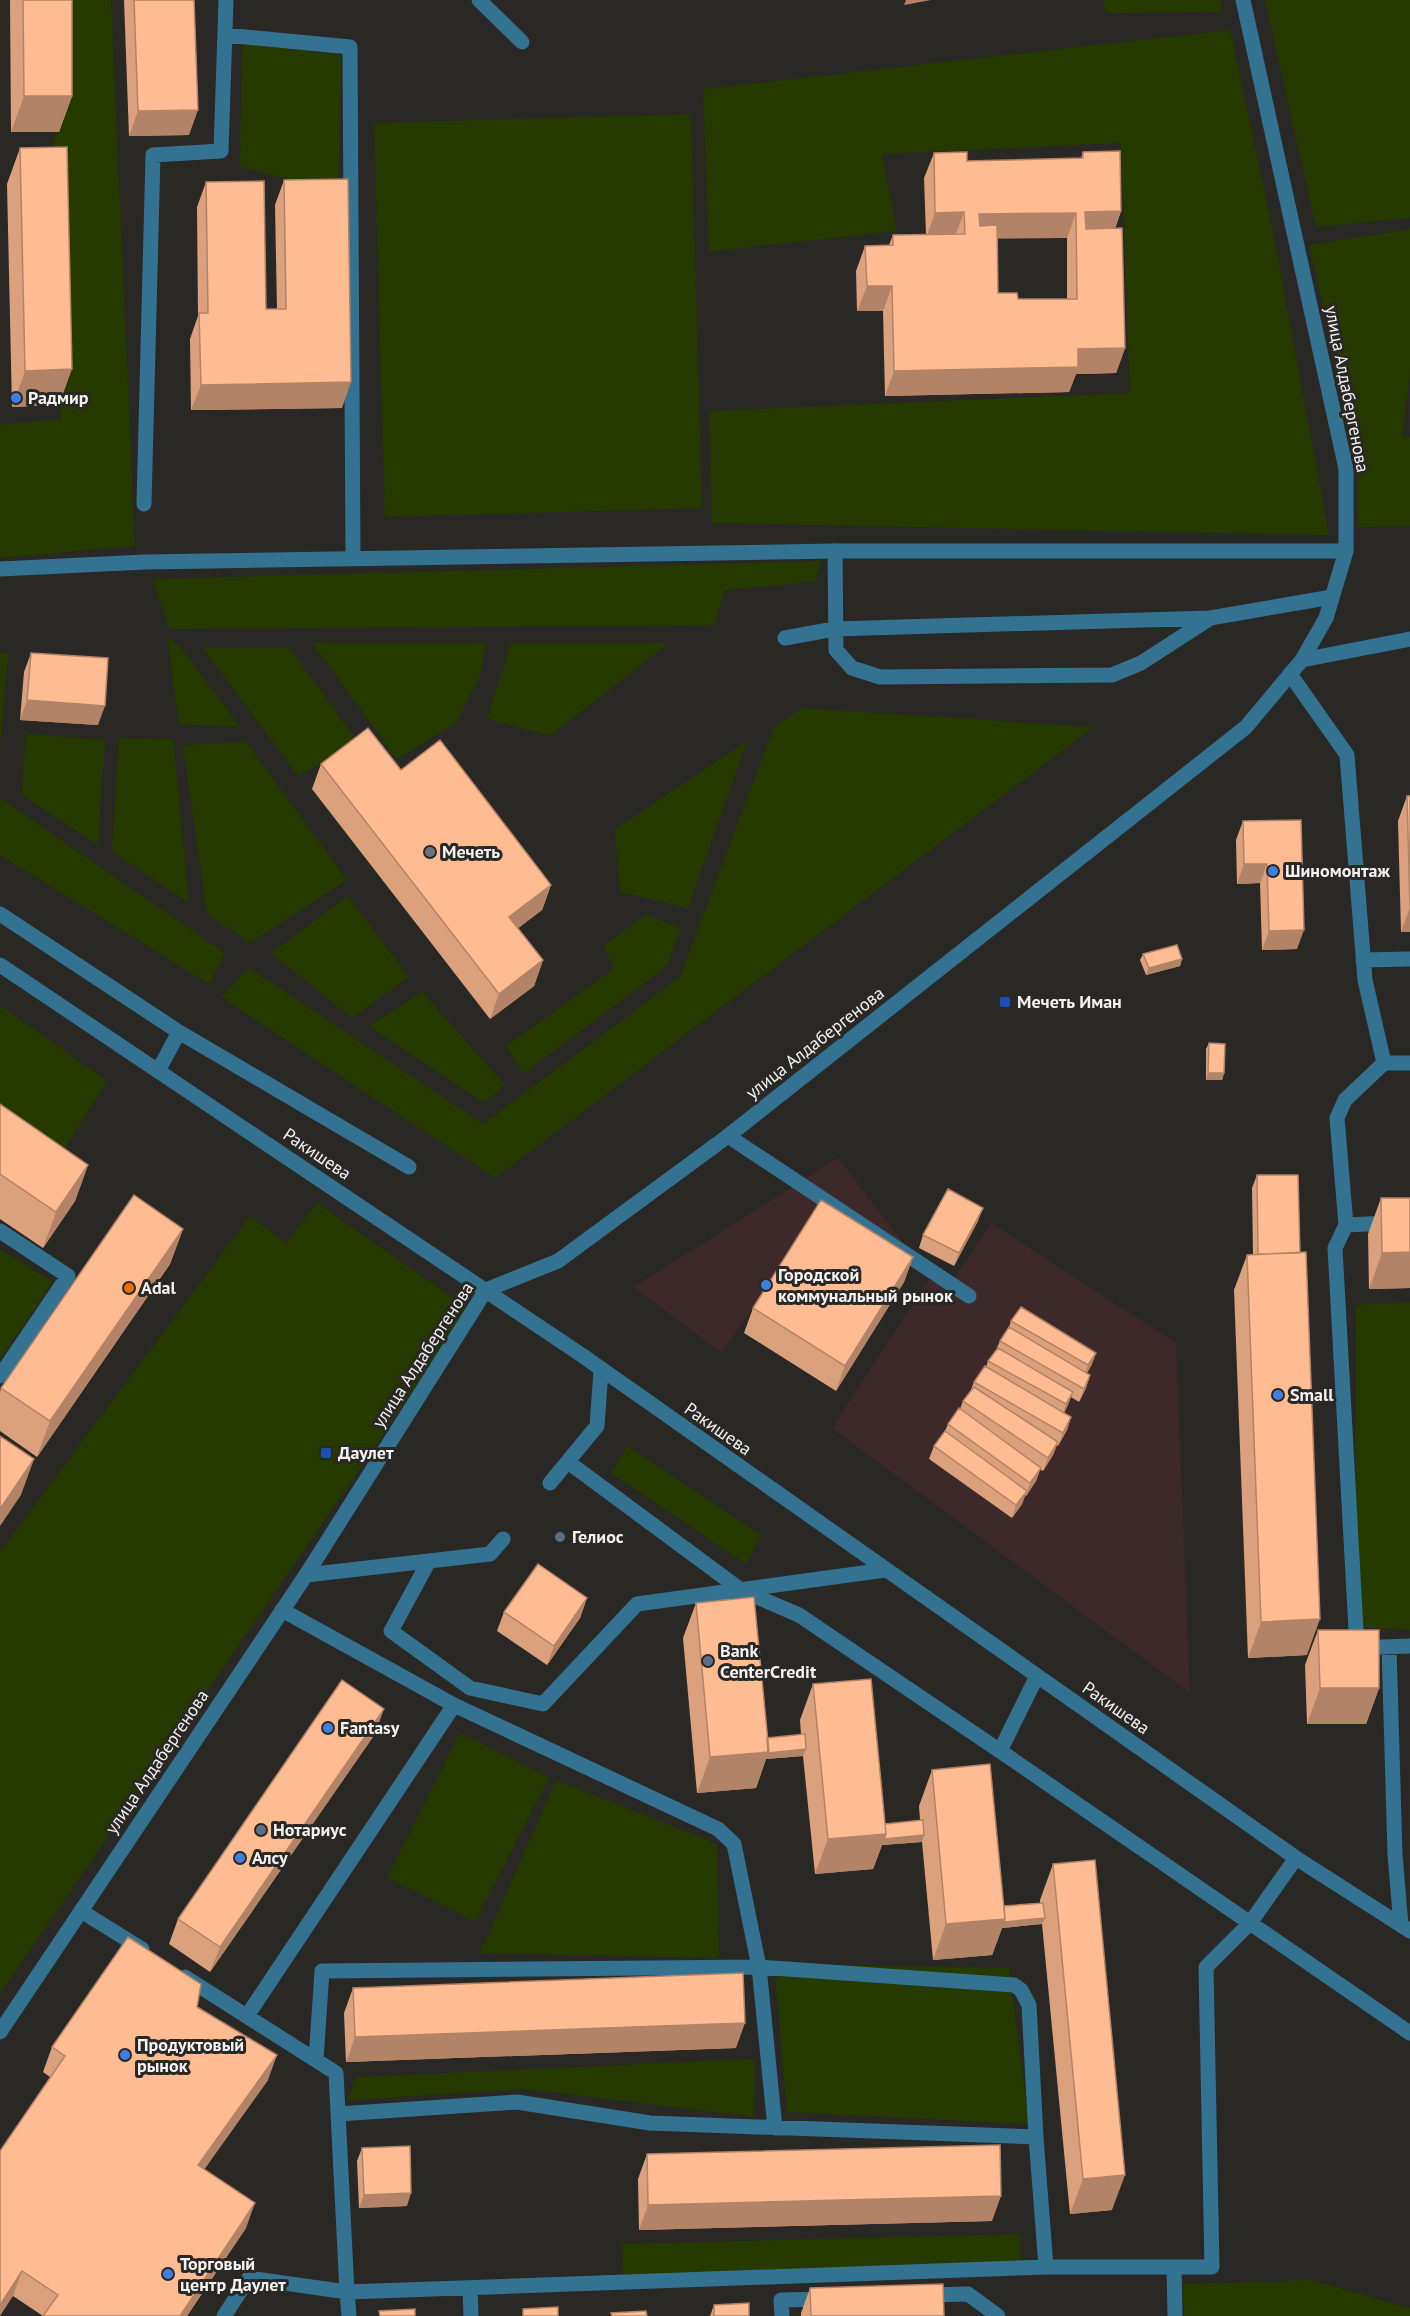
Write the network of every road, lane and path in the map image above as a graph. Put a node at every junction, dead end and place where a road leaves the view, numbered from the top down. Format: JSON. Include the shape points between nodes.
{"nodes":[{"id":1,"x":226,"y":0,"type":"edge"},
{"id":2,"x":479,"y":0,"type":"edge"},
{"id":3,"x":1243,"y":0,"type":"edge"},
{"id":4,"x":225,"y":35,"type":"junction"},
{"id":5,"x":522,"y":42,"type":"dead end"},
{"id":6,"x":144,"y":504,"type":"dead end"},
{"id":7,"x":835,"y":551,"type":"junction"},
{"id":8,"x":1346,"y":551,"type":"junction"},
{"id":9,"x":353,"y":558,"type":"junction"},
{"id":10,"x":0,"y":570,"type":"edge"},
{"id":11,"x":1332,"y":597,"type":"junction"},
{"id":12,"x":1210,"y":618,"type":"junction"},
{"id":13,"x":834,"y":629,"type":"junction"},
{"id":14,"x":785,"y":638,"type":"dead end"},
{"id":15,"x":1410,"y":639,"type":"edge"},
{"id":16,"x":1302,"y":660,"type":"junction"},
{"id":17,"x":1290,"y":674,"type":"junction"},
{"id":18,"x":0,"y":914,"type":"edge"},
{"id":19,"x":1410,"y":959,"type":"edge"},
{"id":20,"x":1364,"y":960,"type":"junction"},
{"id":21,"x":0,"y":965,"type":"edge"},
{"id":22,"x":179,"y":1032,"type":"junction"},
{"id":23,"x":1384,"y":1063,"type":"junction"},
{"id":24,"x":1410,"y":1063,"type":"edge"},
{"id":25,"x":158,"y":1071,"type":"junction"},
{"id":26,"x":728,"y":1136,"type":"junction"},
{"id":27,"x":409,"y":1167,"type":"dead end"},
{"id":28,"x":1410,"y":1222,"type":"edge"},
{"id":29,"x":1346,"y":1225,"type":"junction"},
{"id":30,"x":0,"y":1232,"type":"edge"},
{"id":31,"x":486,"y":1290,"type":"junction"},
{"id":32,"x":969,"y":1296,"type":"dead end"},
{"id":33,"x":601,"y":1371,"type":"junction"},
{"id":34,"x":0,"y":1376,"type":"edge"},
{"id":35,"x":568,"y":1462,"type":"junction"},
{"id":36,"x":550,"y":1483,"type":"dead end"},
{"id":37,"x":503,"y":1539,"type":"dead end"},
{"id":38,"x":429,"y":1561,"type":"junction"},
{"id":39,"x":885,"y":1570,"type":"junction"},
{"id":40,"x":306,"y":1575,"type":"junction"},
{"id":41,"x":741,"y":1590,"type":"junction"},
{"id":42,"x":282,"y":1610,"type":"junction"},
{"id":43,"x":1410,"y":1646,"type":"edge"},
{"id":44,"x":1389,"y":1647,"type":"junction"},
{"id":45,"x":1037,"y":1676,"type":"junction"},
{"id":46,"x":454,"y":1706,"type":"junction"},
{"id":47,"x":1000,"y":1751,"type":"junction"},
{"id":48,"x":1296,"y":1858,"type":"junction"},
{"id":49,"x":81,"y":1911,"type":"junction"},
{"id":50,"x":1250,"y":1923,"type":"junction"},
{"id":51,"x":1405,"y":1928,"type":"edge"},
{"id":52,"x":156,"y":1959,"type":"edge"},
{"id":53,"x":759,"y":1968,"type":"junction"},
{"id":54,"x":176,"y":1971,"type":"edge"},
{"id":55,"x":247,"y":2016,"type":"junction"},
{"id":56,"x":0,"y":2031,"type":"edge"},
{"id":57,"x":1410,"y":2032,"type":"edge"},
{"id":58,"x":316,"y":2060,"type":"junction"},
{"id":59,"x":338,"y":2114,"type":"junction"},
{"id":60,"x":775,"y":2128,"type":"junction"},
{"id":61,"x":1036,"y":2137,"type":"junction"},
{"id":62,"x":1046,"y":2267,"type":"junction"},
{"id":63,"x":1174,"y":2268,"type":"junction"},
{"id":64,"x":470,"y":2288,"type":"junction"},
{"id":65,"x":347,"y":2292,"type":"junction"},
{"id":66,"x":910,"y":2296,"type":"edge"},
{"id":67,"x":840,"y":2298,"type":"edge"},
{"id":68,"x":224,"y":2316,"type":"edge"},
{"id":69,"x":349,"y":2316,"type":"edge"},
{"id":70,"x":471,"y":2316,"type":"edge"},
{"id":71,"x":782,"y":2316,"type":"edge"},
{"id":72,"x":998,"y":2316,"type":"edge"},
{"id":73,"x":1175,"y":2316,"type":"edge"}],
"edges":[{"from":1,"to":4,"type":"street"},
{"from":2,"to":5,"type":"street"},
{"from":3,"to":8,"type":"street","name":"улица Алдабергенова","via":[[1346,469]]},
{"from":4,"to":6,"type":"street","via":[[221,151],[153,155]]},
{"from":4,"to":9,"type":"street","via":[[350,47]]},
{"from":7,"to":8,"type":"street"},
{"from":7,"to":9,"type":"street"},
{"from":7,"to":13,"type":"street"},
{"from":8,"to":11,"type":"street","name":"улица Алдабергенова"},
{"from":9,"to":10,"type":"street","via":[[145,562]]},
{"from":11,"to":12,"type":"street"},
{"from":11,"to":16,"type":"street","name":"улица Алдабергенова","via":[[1326,618]]},
{"from":12,"to":13,"type":"street"},
{"from":12,"to":13,"type":"street","via":[[1126,671],[1098,677],[880,677],[844,663],[836,650]]},
{"from":13,"to":14,"type":"street"},
{"from":15,"to":16,"type":"street"},
{"from":16,"to":17,"type":"street","name":"улица Алдабергенова"},
{"from":17,"to":20,"type":"street","via":[[1347,755]]},
{"from":17,"to":26,"type":"street","name":"улица Алдабергенова","via":[[1246,727]]},
{"from":18,"to":22,"type":"street"},
{"from":19,"to":20,"type":"street"},
{"from":20,"to":23,"type":"street"},
{"from":21,"to":25,"type":"street","name":"Ракишева"},
{"from":22,"to":25,"type":"street"},
{"from":22,"to":27,"type":"street"},
{"from":23,"to":24,"type":"street"},
{"from":23,"to":29,"type":"street","via":[[1345,1100],[1337,1118]]},
{"from":25,"to":31,"type":"street","name":"Ракишева"},
{"from":26,"to":31,"type":"street","name":"улица Алдабергенова","via":[[558,1261]]},
{"from":26,"to":32,"type":"street"},
{"from":28,"to":29,"type":"street"},
{"from":29,"to":44,"type":"street","via":[[1335,1248],[1357,1648]]},
{"from":30,"to":34,"type":"street","via":[[68,1276]]},
{"from":31,"to":33,"type":"street","name":"Ракишева"},
{"from":31,"to":40,"type":"street","name":"улица Алдабергенова"},
{"from":33,"to":35,"type":"street","via":[[597,1426]]},
{"from":33,"to":39,"type":"street","name":"Ракишева"},
{"from":35,"to":36,"type":"street"},
{"from":35,"to":41,"type":"street"},
{"from":37,"to":38,"type":"street","via":[[490,1554]]},
{"from":38,"to":40,"type":"street"},
{"from":38,"to":41,"type":"street","via":[[391,1631],[470,1688],[543,1704],[637,1604]]},
{"from":39,"to":41,"type":"street"},
{"from":39,"to":45,"type":"street","name":"Ракишева"},
{"from":40,"to":42,"type":"street","name":"улица Алдабергенова"},
{"from":41,"to":47,"type":"street","via":[[799,1615]]},
{"from":42,"to":46,"type":"street"},
{"from":42,"to":49,"type":"street","name":"улица Алдабергенова"},
{"from":43,"to":44,"type":"street"},
{"from":44,"to":51,"type":"street","via":[[1395,1855]]},
{"from":45,"to":47,"type":"street"},
{"from":45,"to":48,"type":"street","name":"Ракишева"},
{"from":46,"to":53,"type":"street","via":[[718,1829],[734,1844]]},
{"from":46,"to":55,"type":"street"},
{"from":47,"to":50,"type":"street"},
{"from":48,"to":50,"type":"street"},
{"from":48,"to":51,"type":"street","name":"Ракишева"},
{"from":49,"to":52,"type":"street"},
{"from":49,"to":56,"type":"street","name":"улица Алдабергенова"},
{"from":50,"to":57,"type":"street"},
{"from":50,"to":63,"type":"street","via":[[1206,1967],[1212,2267]]},
{"from":53,"to":58,"type":"street","via":[[322,1971]]},
{"from":53,"to":60,"type":"street"},
{"from":53,"to":61,"type":"street","via":[[1014,1985],[1029,2005]]},
{"from":54,"to":55,"type":"street"},
{"from":55,"to":58,"type":"street"},
{"from":58,"to":59,"type":"street","via":[[336,2073]]},
{"from":59,"to":60,"type":"street","via":[[517,2102],[651,2123]]},
{"from":59,"to":65,"type":"street"},
{"from":60,"to":61,"type":"street"},
{"from":61,"to":62,"type":"street"},
{"from":62,"to":63,"type":"street"},
{"from":62,"to":64,"type":"street"},
{"from":63,"to":73,"type":"street"},
{"from":64,"to":65,"type":"street"},
{"from":64,"to":70,"type":"street"},
{"from":65,"to":68,"type":"street","via":[[249,2278]]},
{"from":65,"to":69,"type":"street"},
{"from":66,"to":72,"type":"street","via":[[968,2294]]},
{"from":67,"to":71,"type":"street","via":[[781,2300]]}]}
